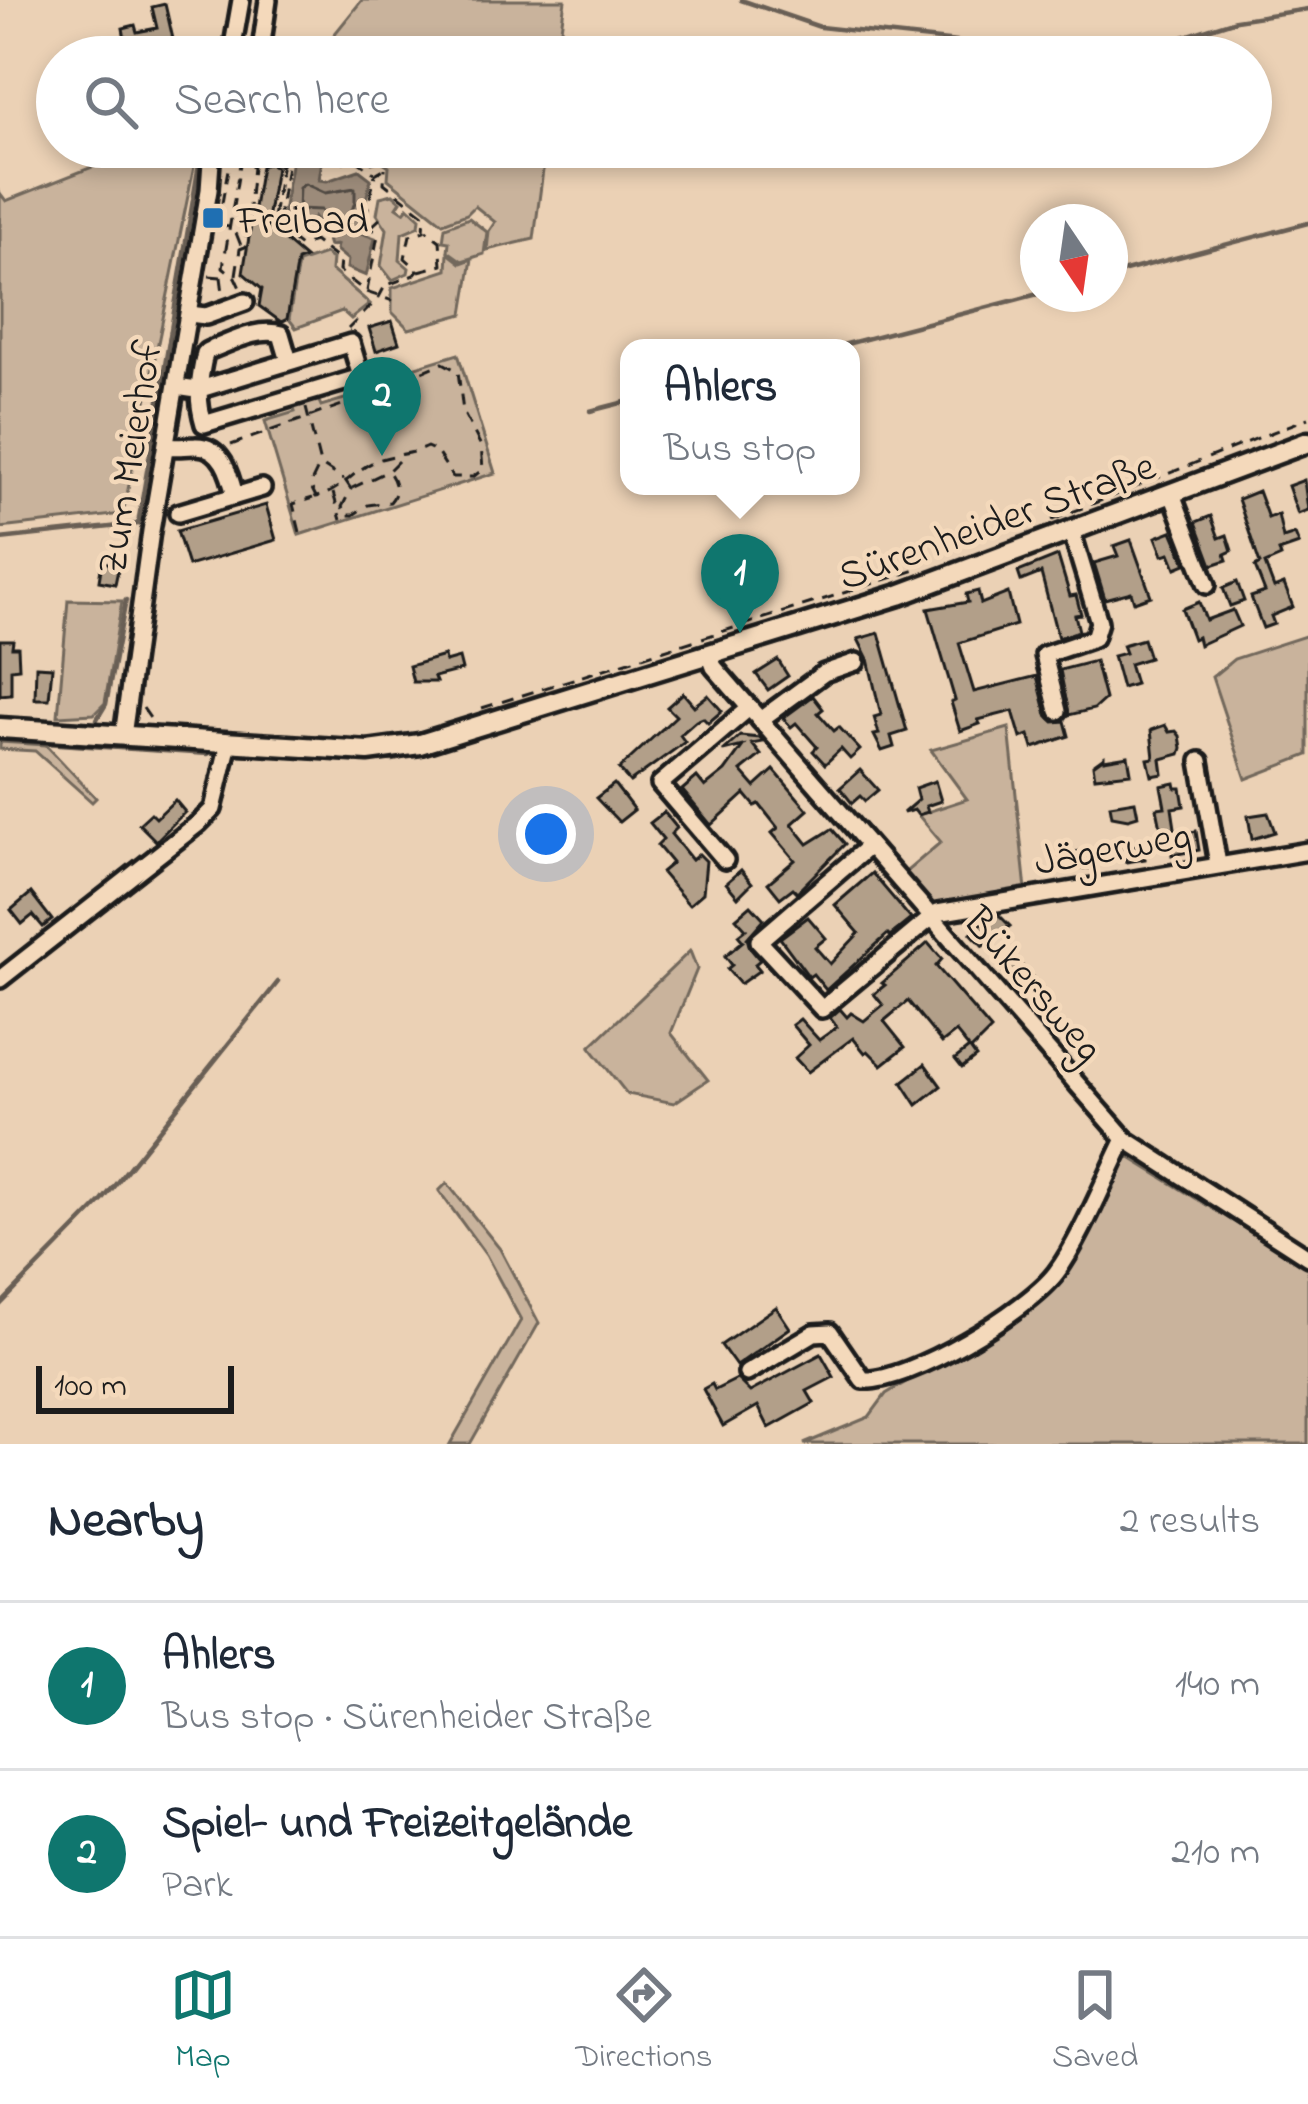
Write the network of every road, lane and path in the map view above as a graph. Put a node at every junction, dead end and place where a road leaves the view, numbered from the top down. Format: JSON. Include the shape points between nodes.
{"nodes":[{"id":1,"x":241,"y":0,"type":"edge"},
{"id":2,"x":268,"y":0,"type":"edge"},
{"id":3,"x":235,"y":36,"type":"edge"},
{"id":4,"x":263,"y":36,"type":"edge"},
{"id":5,"x":211,"y":168,"type":"edge"},
{"id":6,"x":218,"y":168,"type":"edge"},
{"id":7,"x":240,"y":168,"type":"edge"},
{"id":8,"x":253,"y":168,"type":"edge"},
{"id":9,"x":279,"y":168,"type":"edge"},
{"id":10,"x":287,"y":168,"type":"edge"},
{"id":11,"x":367,"y":168,"type":"edge"},
{"id":12,"x":385,"y":168,"type":"edge"},
{"id":13,"x":387,"y":168,"type":"edge"},
{"id":14,"x":286,"y":173,"type":"junction"},
{"id":15,"x":375,"y":174,"type":"junction"},
{"id":16,"x":279,"y":179,"type":"junction"},
{"id":17,"x":209,"y":190,"type":"junction"},
{"id":18,"x":382,"y":217,"type":"dead end"},
{"id":19,"x":217,"y":224,"type":"dead end"},
{"id":20,"x":294,"y":224,"type":"junction"},
{"id":21,"x":307,"y":226,"type":"junction"},
{"id":22,"x":230,"y":227,"type":"junction"},
{"id":23,"x":319,"y":228,"type":"dead end"},
{"id":24,"x":371,"y":229,"type":"junction"},
{"id":25,"x":403,"y":230,"type":"dead end"},
{"id":26,"x":424,"y":230,"type":"junction"},
{"id":27,"x":410,"y":235,"type":"junction"},
{"id":28,"x":298,"y":236,"type":"junction"},
{"id":29,"x":296,"y":243,"type":"junction"},
{"id":30,"x":242,"y":248,"type":"junction"},
{"id":31,"x":442,"y":265,"type":"junction"},
{"id":32,"x":223,"y":267,"type":"junction"},
{"id":33,"x":418,"y":270,"type":"junction"},
{"id":34,"x":448,"y":270,"type":"dead end"},
{"id":35,"x":209,"y":276,"type":"dead end"},
{"id":36,"x":221,"y":277,"type":"junction"},
{"id":37,"x":235,"y":277,"type":"junction"},
{"id":38,"x":366,"y":292,"type":"junction"},
{"id":39,"x":378,"y":298,"type":"junction"},
{"id":40,"x":393,"y":301,"type":"dead end"},
{"id":41,"x":245,"y":302,"type":"joint"},
{"id":42,"x":226,"y":309,"type":"junction"},
{"id":43,"x":189,"y":314,"type":"junction"},
{"id":44,"x":355,"y":320,"type":"dead end"},
{"id":45,"x":290,"y":361,"type":"junction"},
{"id":46,"x":176,"y":387,"type":"junction"},
{"id":47,"x":197,"y":390,"type":"junction"},
{"id":48,"x":400,"y":392,"type":"junction"},
{"id":49,"x":308,"y":417,"type":"junction"},
{"id":50,"x":1307,"y":420,"type":"edge"},
{"id":51,"x":396,"y":424,"type":"dead end"},
{"id":52,"x":1308,"y":442,"type":"edge"},
{"id":53,"x":166,"y":446,"type":"junction"},
{"id":54,"x":212,"y":451,"type":"junction"},
{"id":55,"x":400,"y":458,"type":"junction"},
{"id":56,"x":320,"y":464,"type":"junction"},
{"id":57,"x":388,"y":471,"type":"junction"},
{"id":58,"x":344,"y":480,"type":"junction"},
{"id":59,"x":262,"y":488,"type":"dead end"},
{"id":60,"x":351,"y":489,"type":"junction"},
{"id":61,"x":333,"y":492,"type":"junction"},
{"id":62,"x":1172,"y":494,"type":"junction"},
{"id":63,"x":236,"y":496,"type":"junction"},
{"id":64,"x":313,"y":498,"type":"junction"},
{"id":65,"x":178,"y":513,"type":"dead end"},
{"id":66,"x":341,"y":520,"type":"dead end"},
{"id":67,"x":1041,"y":524,"type":"dead end"},
{"id":68,"x":300,"y":532,"type":"dead end"},
{"id":69,"x":1072,"y":532,"type":"junction"},
{"id":70,"x":936,"y":563,"type":"dead end"},
{"id":71,"x":1208,"y":585,"type":"dead end"},
{"id":72,"x":709,"y":654,"type":"junction"},
{"id":73,"x":856,"y":662,"type":"dead end"},
{"id":74,"x":1058,"y":711,"type":"dead end"},
{"id":75,"x":475,"y":713,"type":"dead end"},
{"id":76,"x":755,"y":713,"type":"junction"},
{"id":77,"x":0,"y":728,"type":"edge"},
{"id":78,"x":123,"y":736,"type":"junction"},
{"id":79,"x":229,"y":743,"type":"junction"},
{"id":80,"x":1200,"y":761,"type":"dead end"},
{"id":81,"x":868,"y":847,"type":"junction"},
{"id":82,"x":1308,"y":851,"type":"edge"},
{"id":83,"x":725,"y":860,"type":"dead end"},
{"id":84,"x":1218,"y":864,"type":"junction"},
{"id":85,"x":931,"y":918,"type":"junction"},
{"id":86,"x":0,"y":979,"type":"edge"},
{"id":87,"x":1125,"y":1139,"type":"junction"},
{"id":88,"x":1308,"y":1257,"type":"edge"},
{"id":89,"x":747,"y":1373,"type":"dead end"}],
"edges":[{"from":1,"to":3,"type":"street"},
{"from":2,"to":4,"type":"street"},
{"from":5,"to":17,"type":"street","name":"Zum Meierhof"},
{"from":6,"to":17,"type":"street","name":"Zum Meierhof"},
{"from":7,"to":22,"type":"path"},
{"from":8,"to":30,"type":"path"},
{"from":9,"to":16,"type":"path"},
{"from":10,"to":14,"type":"path"},
{"from":11,"to":15,"type":"path"},
{"from":12,"to":15,"type":"path"},
{"from":13,"to":26,"type":"path","via":[[384,183],[424,211]]},
{"from":14,"to":16,"type":"path"},
{"from":14,"to":20,"type":"path","via":[[278,222]]},
{"from":15,"to":24,"type":"path","via":[[364,228]]},
{"from":16,"to":29,"type":"path","via":[[272,224]]},
{"from":17,"to":43,"type":"street","name":"Zum Meierhof"},
{"from":18,"to":24,"type":"path"},
{"from":19,"to":22,"type":"path"},
{"from":20,"to":21,"type":"path"},
{"from":20,"to":28,"type":"path"},
{"from":21,"to":23,"type":"path"},
{"from":21,"to":28,"type":"path"},
{"from":22,"to":30,"type":"path"},
{"from":22,"to":32,"type":"path"},
{"from":24,"to":38,"type":"path","via":[[378,235]]},
{"from":25,"to":27,"type":"path"},
{"from":26,"to":27,"type":"path"},
{"from":26,"to":31,"type":"path","via":[[445,245]]},
{"from":27,"to":33,"type":"path","via":[[405,258]]},
{"from":28,"to":29,"type":"path"},
{"from":29,"to":38,"type":"path","via":[[314,241]]},
{"from":30,"to":37,"type":"path"},
{"from":31,"to":33,"type":"path"},
{"from":31,"to":34,"type":"path"},
{"from":32,"to":36,"type":"path"},
{"from":32,"to":37,"type":"path"},
{"from":33,"to":39,"type":"path"},
{"from":35,"to":36,"type":"path"},
{"from":36,"to":42,"type":"path"},
{"from":37,"to":41,"type":"path"},
{"from":38,"to":39,"type":"path"},
{"from":39,"to":40,"type":"path"},
{"from":39,"to":44,"type":"path"},
{"from":41,"to":42,"type":"street"},
{"from":42,"to":43,"type":"street"},
{"from":43,"to":46,"type":"street","name":"Zum Meierhof"},
{"from":45,"to":47,"type":"street"},
{"from":45,"to":47,"type":"street","via":[[280,334],[264,331],[207,351]]},
{"from":45,"to":47,"type":"street","via":[[351,343],[361,377],[204,424]]},
{"from":46,"to":47,"type":"street"},
{"from":46,"to":53,"type":"street","name":"Zum Meierhof"},
{"from":48,"to":49,"type":"path"},
{"from":48,"to":51,"type":"path"},
{"from":48,"to":55,"type":"path","via":[[428,368],[455,368],[484,464],[462,480],[432,448]]},
{"from":49,"to":54,"type":"path"},
{"from":49,"to":56,"type":"path"},
{"from":50,"to":67,"type":"path"},
{"from":52,"to":62,"type":"main road","name":"Sürenheider Straße"},
{"from":53,"to":54,"type":"street"},
{"from":53,"to":78,"type":"street","name":"Zum Meierhof"},
{"from":54,"to":63,"type":"street"},
{"from":55,"to":57,"type":"path"},
{"from":55,"to":58,"type":"path","via":[[381,458]]},
{"from":56,"to":58,"type":"path"},
{"from":56,"to":64,"type":"path"},
{"from":57,"to":60,"type":"path"},
{"from":57,"to":60,"type":"path","via":[[396,483],[390,502],[347,515],[342,503]]},
{"from":58,"to":60,"type":"path"},
{"from":58,"to":61,"type":"path"},
{"from":59,"to":63,"type":"street"},
{"from":61,"to":64,"type":"path"},
{"from":61,"to":66,"type":"path"},
{"from":62,"to":69,"type":"main road","name":"Sürenheider Straße"},
{"from":62,"to":71,"type":"street"},
{"from":63,"to":65,"type":"street"},
{"from":64,"to":68,"type":"path","via":[[292,504]]},
{"from":69,"to":72,"type":"main road","name":"Sürenheider Straße"},
{"from":69,"to":74,"type":"street","via":[[1099,622],[1094,638],[1044,655]]},
{"from":70,"to":75,"type":"path"},
{"from":72,"to":76,"type":"street","name":"Bükersweg"},
{"from":72,"to":79,"type":"main road","name":"Sürenheider Straße","via":[[420,744],[368,751]]},
{"from":73,"to":76,"type":"street"},
{"from":76,"to":81,"type":"street","name":"Bükersweg"},
{"from":76,"to":83,"type":"street","via":[[660,784]]},
{"from":77,"to":78,"type":"main road","name":"Sürenheider Straße"},
{"from":78,"to":79,"type":"main road","name":"Sürenheider Straße"},
{"from":79,"to":86,"type":"street","via":[[213,808],[199,823]]},
{"from":80,"to":84,"type":"street"},
{"from":81,"to":85,"type":"street","name":"Bükersweg"},
{"from":81,"to":85,"type":"street","via":[[759,941],[815,1005],[831,1005]]},
{"from":82,"to":84,"type":"street","name":"Jägerweg"},
{"from":84,"to":85,"type":"street","name":"Jägerweg"},
{"from":85,"to":87,"type":"street","name":"Bükersweg"},
{"from":87,"to":88,"type":"street","name":"Bükersweg"},
{"from":87,"to":89,"type":"street","via":[[1057,1273],[1024,1305],[914,1370],[875,1381],[863,1380],[830,1332],[814,1333]]}]}
